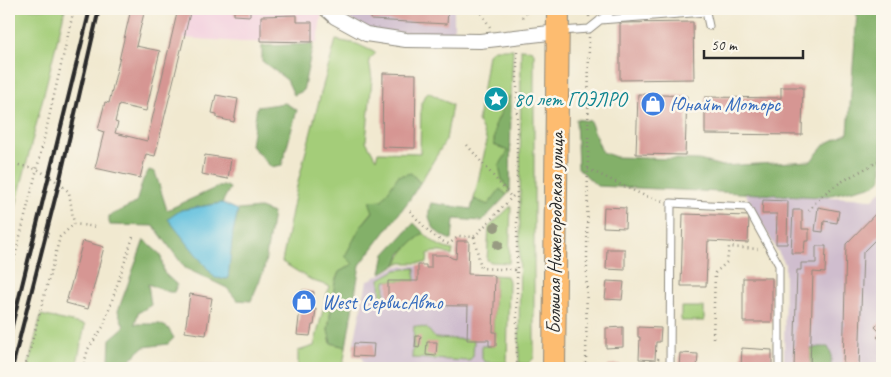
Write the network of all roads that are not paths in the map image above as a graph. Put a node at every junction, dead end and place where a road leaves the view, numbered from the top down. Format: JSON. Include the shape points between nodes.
{"nodes":[{"id":1,"x":326,"y":9,"type":"edge"},
{"id":2,"x":558,"y":9,"type":"edge"},
{"id":3,"x":614,"y":9,"type":"edge"},
{"id":4,"x":672,"y":11,"type":"edge"},
{"id":5,"x":600,"y":20,"type":"junction"},
{"id":6,"x":709,"y":26,"type":"dead end"},
{"id":7,"x":558,"y":32,"type":"junction"},
{"id":8,"x":554,"y":368,"type":"edge"},
{"id":9,"x":670,"y":368,"type":"edge"},
{"id":10,"x":778,"y":368,"type":"edge"}],
"edges":[{"from":1,"to":7,"type":"street","via":[[335,18],[366,34],[406,40],[480,41]]},
{"from":2,"to":7,"type":"main road","name":"Большая Нижегородская улица"},
{"from":3,"to":5,"type":"lane"},
{"from":4,"to":5,"type":"lane"},
{"from":4,"to":6,"type":"lane","via":[[706,12]]},
{"from":5,"to":7,"type":"lane","via":[[589,29]]},
{"from":7,"to":8,"type":"main road","name":"Большая Нижегородская улица"},
{"from":9,"to":10,"type":"lane","via":[[671,204],[747,207],[779,265]]}]}
